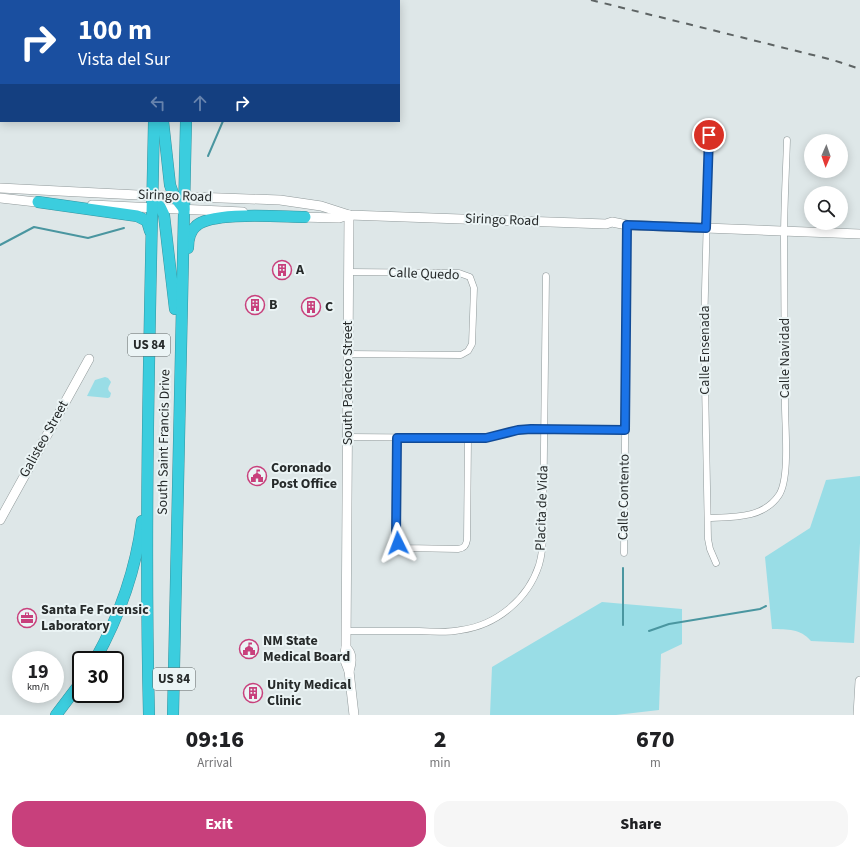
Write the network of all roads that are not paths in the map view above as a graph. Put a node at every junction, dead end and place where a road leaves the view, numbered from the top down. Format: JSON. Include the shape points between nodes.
{"nodes":[{"id":1,"x":154,"y":122,"type":"edge"},
{"id":2,"x":163,"y":122,"type":"edge"},
{"id":3,"x":186,"y":122,"type":"edge"},
{"id":4,"x":709,"y":135,"type":"dead end"},
{"id":5,"x":788,"y":140,"type":"dead end"},
{"id":6,"x":0,"y":188,"type":"edge"},
{"id":7,"x":153,"y":196,"type":"junction"},
{"id":8,"x":179,"y":196,"type":"junction"},
{"id":9,"x":0,"y":198,"type":"edge"},
{"id":10,"x":38,"y":202,"type":"junction"},
{"id":11,"x":157,"y":208,"type":"junction"},
{"id":12,"x":184,"y":209,"type":"junction"},
{"id":13,"x":349,"y":215,"type":"junction"},
{"id":14,"x":305,"y":217,"type":"junction"},
{"id":15,"x":627,"y":225,"type":"junction"},
{"id":16,"x":706,"y":228,"type":"junction"},
{"id":17,"x":784,"y":231,"type":"junction"},
{"id":18,"x":860,"y":234,"type":"edge"},
{"id":19,"x":152,"y":238,"type":"junction"},
{"id":20,"x":349,"y":272,"type":"junction"},
{"id":21,"x":546,"y":276,"type":"dead end"},
{"id":22,"x":182,"y":304,"type":"junction"},
{"id":23,"x":348,"y":354,"type":"junction"},
{"id":24,"x":89,"y":359,"type":"dead end"},
{"id":25,"x":180,"y":368,"type":"junction"},
{"id":26,"x":544,"y":429,"type":"junction"},
{"id":27,"x":625,"y":430,"type":"junction"},
{"id":28,"x":347,"y":437,"type":"junction"},
{"id":29,"x":397,"y":438,"type":"junction"},
{"id":30,"x":468,"y":438,"type":"junction"},
{"id":31,"x":147,"y":483,"type":"junction"},
{"id":32,"x":708,"y":518,"type":"junction"},
{"id":33,"x":0,"y":520,"type":"edge"},
{"id":34,"x":624,"y":553,"type":"dead end"},
{"id":35,"x":716,"y":563,"type":"dead end"},
{"id":36,"x":346,"y":631,"type":"junction"},
{"id":37,"x":175,"y":642,"type":"junction"},
{"id":38,"x":99,"y":651,"type":"edge"},
{"id":39,"x":860,"y":681,"type":"edge"},
{"id":40,"x":72,"y":694,"type":"edge"},
{"id":41,"x":56,"y":715,"type":"edge"},
{"id":42,"x":149,"y":715,"type":"edge"},
{"id":43,"x":173,"y":715,"type":"edge"},
{"id":44,"x":180,"y":715,"type":"edge"},
{"id":45,"x":354,"y":715,"type":"edge"},
{"id":46,"x":858,"y":715,"type":"edge"}],
"edges":[{"from":1,"to":7,"type":"highway","name":"South Saint Francis Drive","number":"US 84"},
{"from":2,"to":8,"type":"highway","via":[[170,185]]},
{"from":3,"to":8,"type":"highway"},
{"from":4,"to":16,"type":"street","name":"Calle Ensenada"},
{"from":5,"to":17,"type":"street","name":"Calle Navidad"},
{"from":6,"to":7,"type":"street","name":"Siringo Road"},
{"from":7,"to":8,"type":"street","name":"Siringo Road"},
{"from":7,"to":11,"type":"highway","name":"South Saint Francis Drive","number":"US 84"},
{"from":8,"to":12,"type":"highway"},
{"from":8,"to":13,"type":"street","name":"Siringo Road","via":[[280,200],[321,206]]},
{"from":9,"to":10,"type":"street","name":"Siringo Road"},
{"from":10,"to":11,"type":"street","name":"Siringo Road"},
{"from":10,"to":19,"type":"highway","via":[[137,216],[147,221]]},
{"from":11,"to":12,"type":"street","name":"Siringo Road"},
{"from":11,"to":19,"type":"highway","name":"South Saint Francis Drive","number":"US 84"},
{"from":11,"to":25,"type":"highway","via":[[166,222]]},
{"from":12,"to":14,"type":"street","name":"Siringo Road"},
{"from":12,"to":22,"type":"highway","name":"South Saint Francis Drive","number":"US 84"},
{"from":13,"to":14,"type":"street","name":"Siringo Road","via":[[339,218]]},
{"from":13,"to":15,"type":"street","name":"Siringo Road","via":[[606,224],[612,227]]},
{"from":13,"to":20,"type":"street","name":"South Pacheco Street"},
{"from":14,"to":22,"type":"highway","via":[[231,217],[206,220],[195,226],[188,242]]},
{"from":15,"to":16,"type":"street","name":"Siringo Road"},
{"from":15,"to":27,"type":"street","name":"Calle Contento"},
{"from":16,"to":17,"type":"street","name":"Siringo Road"},
{"from":16,"to":32,"type":"street","name":"Calle Ensenada","via":[[704,330]]},
{"from":17,"to":18,"type":"street","name":"Siringo Road"},
{"from":17,"to":32,"type":"street","name":"Calle Navidad","via":[[784,483],[775,501],[756,514]]},
{"from":19,"to":31,"type":"highway","name":"South Saint Francis Drive","number":"US 84"},
{"from":20,"to":23,"type":"street","name":"South Pacheco Street"},
{"from":20,"to":23,"type":"street","name":"Calle Quedo","via":[[459,274],[470,277],[474,288],[472,344],[465,353]]},
{"from":21,"to":26,"type":"street","name":"Placita de Vida"},
{"from":22,"to":25,"type":"highway","name":"South Saint Francis Drive","number":"US 84"},
{"from":23,"to":28,"type":"street","name":"South Pacheco Street"},
{"from":24,"to":33,"type":"street","name":"Galisteo Street"},
{"from":25,"to":37,"type":"highway","name":"South Saint Francis Drive","number":"US 84"},
{"from":26,"to":27,"type":"street"},
{"from":26,"to":30,"type":"street","via":[[524,430],[486,438]]},
{"from":26,"to":36,"type":"street","name":"Placita de Vida","via":[[542,554],[531,583],[516,603],[488,623],[462,630]]},
{"from":27,"to":34,"type":"street","name":"Calle Contento"},
{"from":28,"to":29,"type":"street"},
{"from":28,"to":36,"type":"street","name":"South Pacheco Street"},
{"from":29,"to":30,"type":"street"},
{"from":29,"to":30,"type":"street","via":[[397,540],[404,548],[428,549],[458,549],[466,545]]},
{"from":31,"to":38,"type":"highway","via":[[142,527],[131,574],[118,613]]},
{"from":31,"to":42,"type":"highway","name":"South Saint Francis Drive","number":"US 84"},
{"from":32,"to":35,"type":"street","name":"Calle Ensenada","via":[[708,544]]},
{"from":36,"to":45,"type":"street","name":"South Pacheco Street","via":[[346,648],[352,658],[349,670]]},
{"from":37,"to":43,"type":"highway","name":"South Saint Francis Drive","number":"US 84"},
{"from":37,"to":44,"type":"highway"},
{"from":39,"to":46,"type":"street"},
{"from":40,"to":41,"type":"highway"}]}
